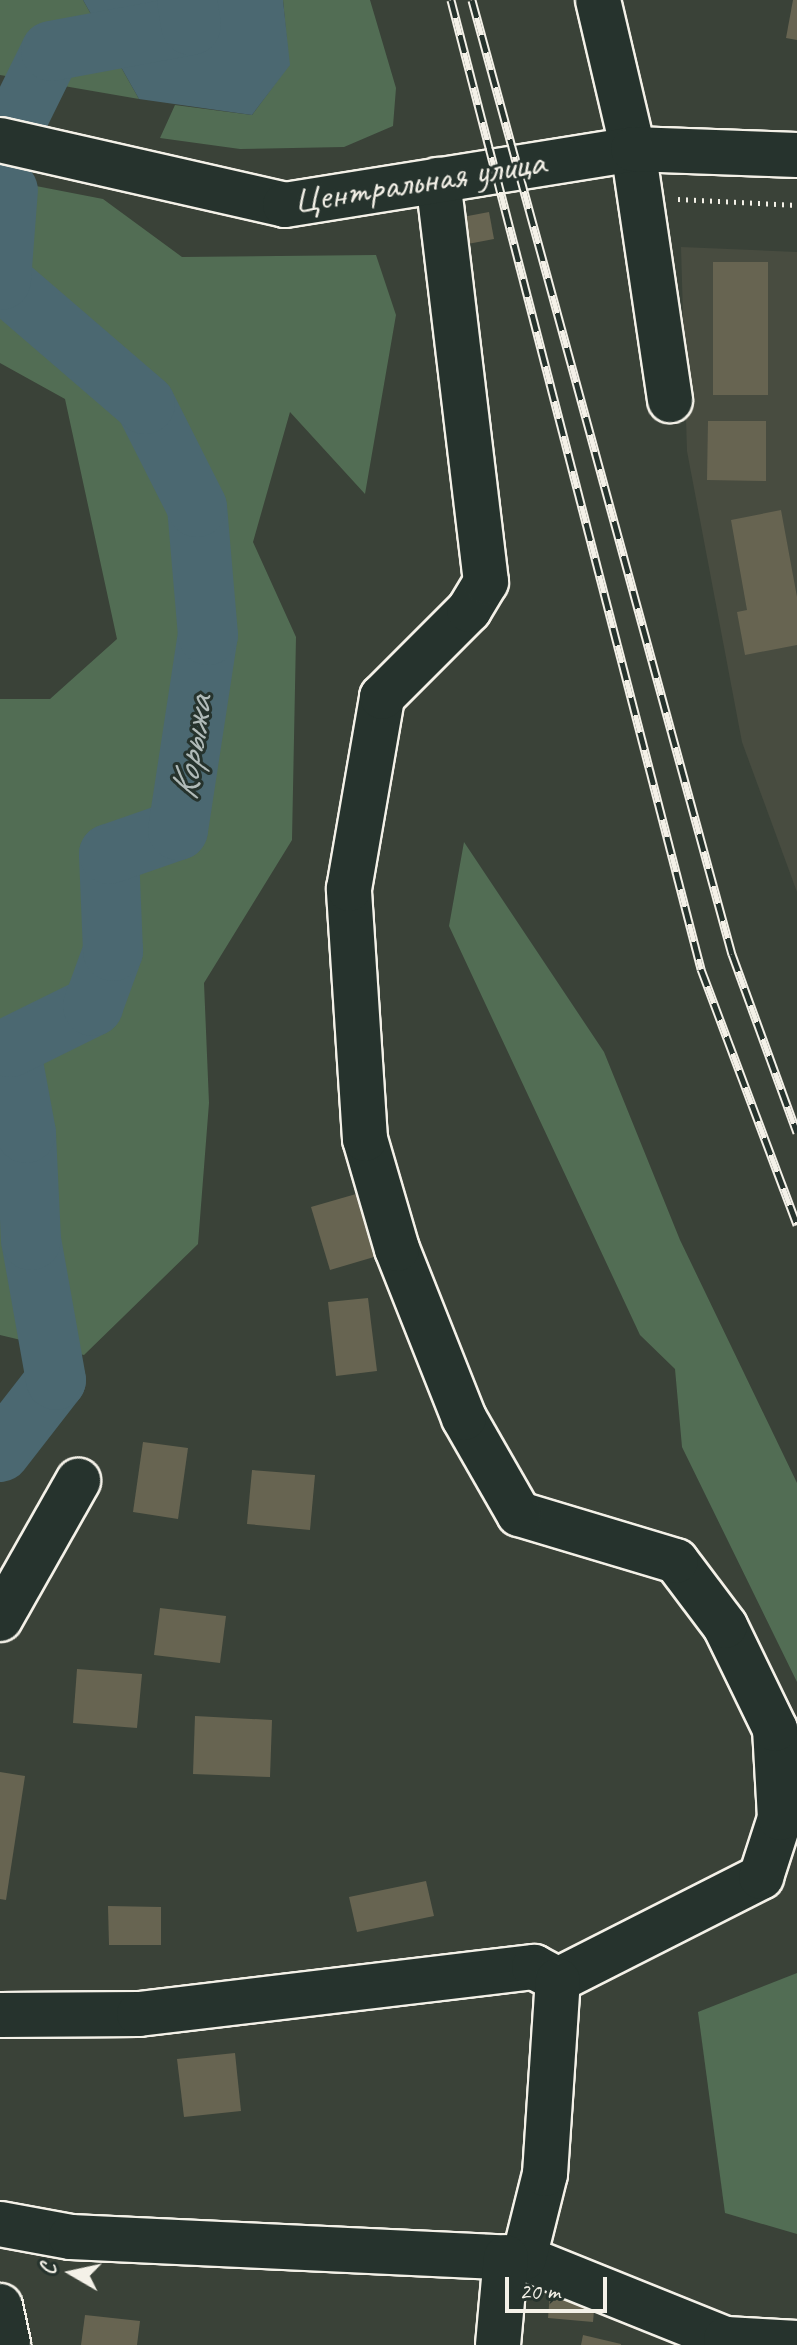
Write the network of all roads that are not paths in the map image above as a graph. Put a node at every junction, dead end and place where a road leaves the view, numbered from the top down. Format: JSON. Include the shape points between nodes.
{"nodes":[{"id":1,"x":598,"y":0,"type":"edge"},
{"id":2,"x":0,"y":140,"type":"edge"},
{"id":3,"x":633,"y":149,"type":"junction"},
{"id":4,"x":797,"y":155,"type":"edge"},
{"id":5,"x":438,"y":180,"type":"junction"},
{"id":6,"x":670,"y":400,"type":"dead end"},
{"id":7,"x":78,"y":1481,"type":"dead end"},
{"id":8,"x":0,"y":1619,"type":"edge"},
{"id":9,"x":558,"y":1980,"type":"junction"},
{"id":10,"x":0,"y":2015,"type":"edge"},
{"id":11,"x":0,"y":2224,"type":"edge"},
{"id":12,"x":515,"y":2258,"type":"junction"},
{"id":13,"x":0,"y":2306,"type":"edge"},
{"id":14,"x":797,"y":2343,"type":"edge"},
{"id":15,"x":8,"y":2345,"type":"edge"},
{"id":16,"x":498,"y":2345,"type":"edge"}],
"edges":[{"from":1,"to":3,"type":"street"},
{"from":2,"to":5,"type":"street","name":"Центральная улица","via":[[285,205]]},
{"from":3,"to":4,"type":"street","name":"Центральная улица"},
{"from":3,"to":5,"type":"street","name":"Центральная улица"},
{"from":3,"to":6,"type":"street"},
{"from":5,"to":9,"type":"street","via":[[486,582],[469,610],[382,697],[349,889],[365,1139],[397,1249],[464,1418],[519,1514],[676,1561],[725,1626],[775,1729],[779,1788],[780,1818],[761,1877]]},
{"from":7,"to":8,"type":"street"},
{"from":9,"to":10,"type":"street","via":[[534,1967],[139,2014]]},
{"from":9,"to":12,"type":"street","via":[[545,2174]]},
{"from":11,"to":12,"type":"street","via":[[71,2237]]},
{"from":12,"to":14,"type":"street","via":[[726,2339]]},
{"from":12,"to":16,"type":"street"},
{"from":13,"to":15,"type":"street"}]}
